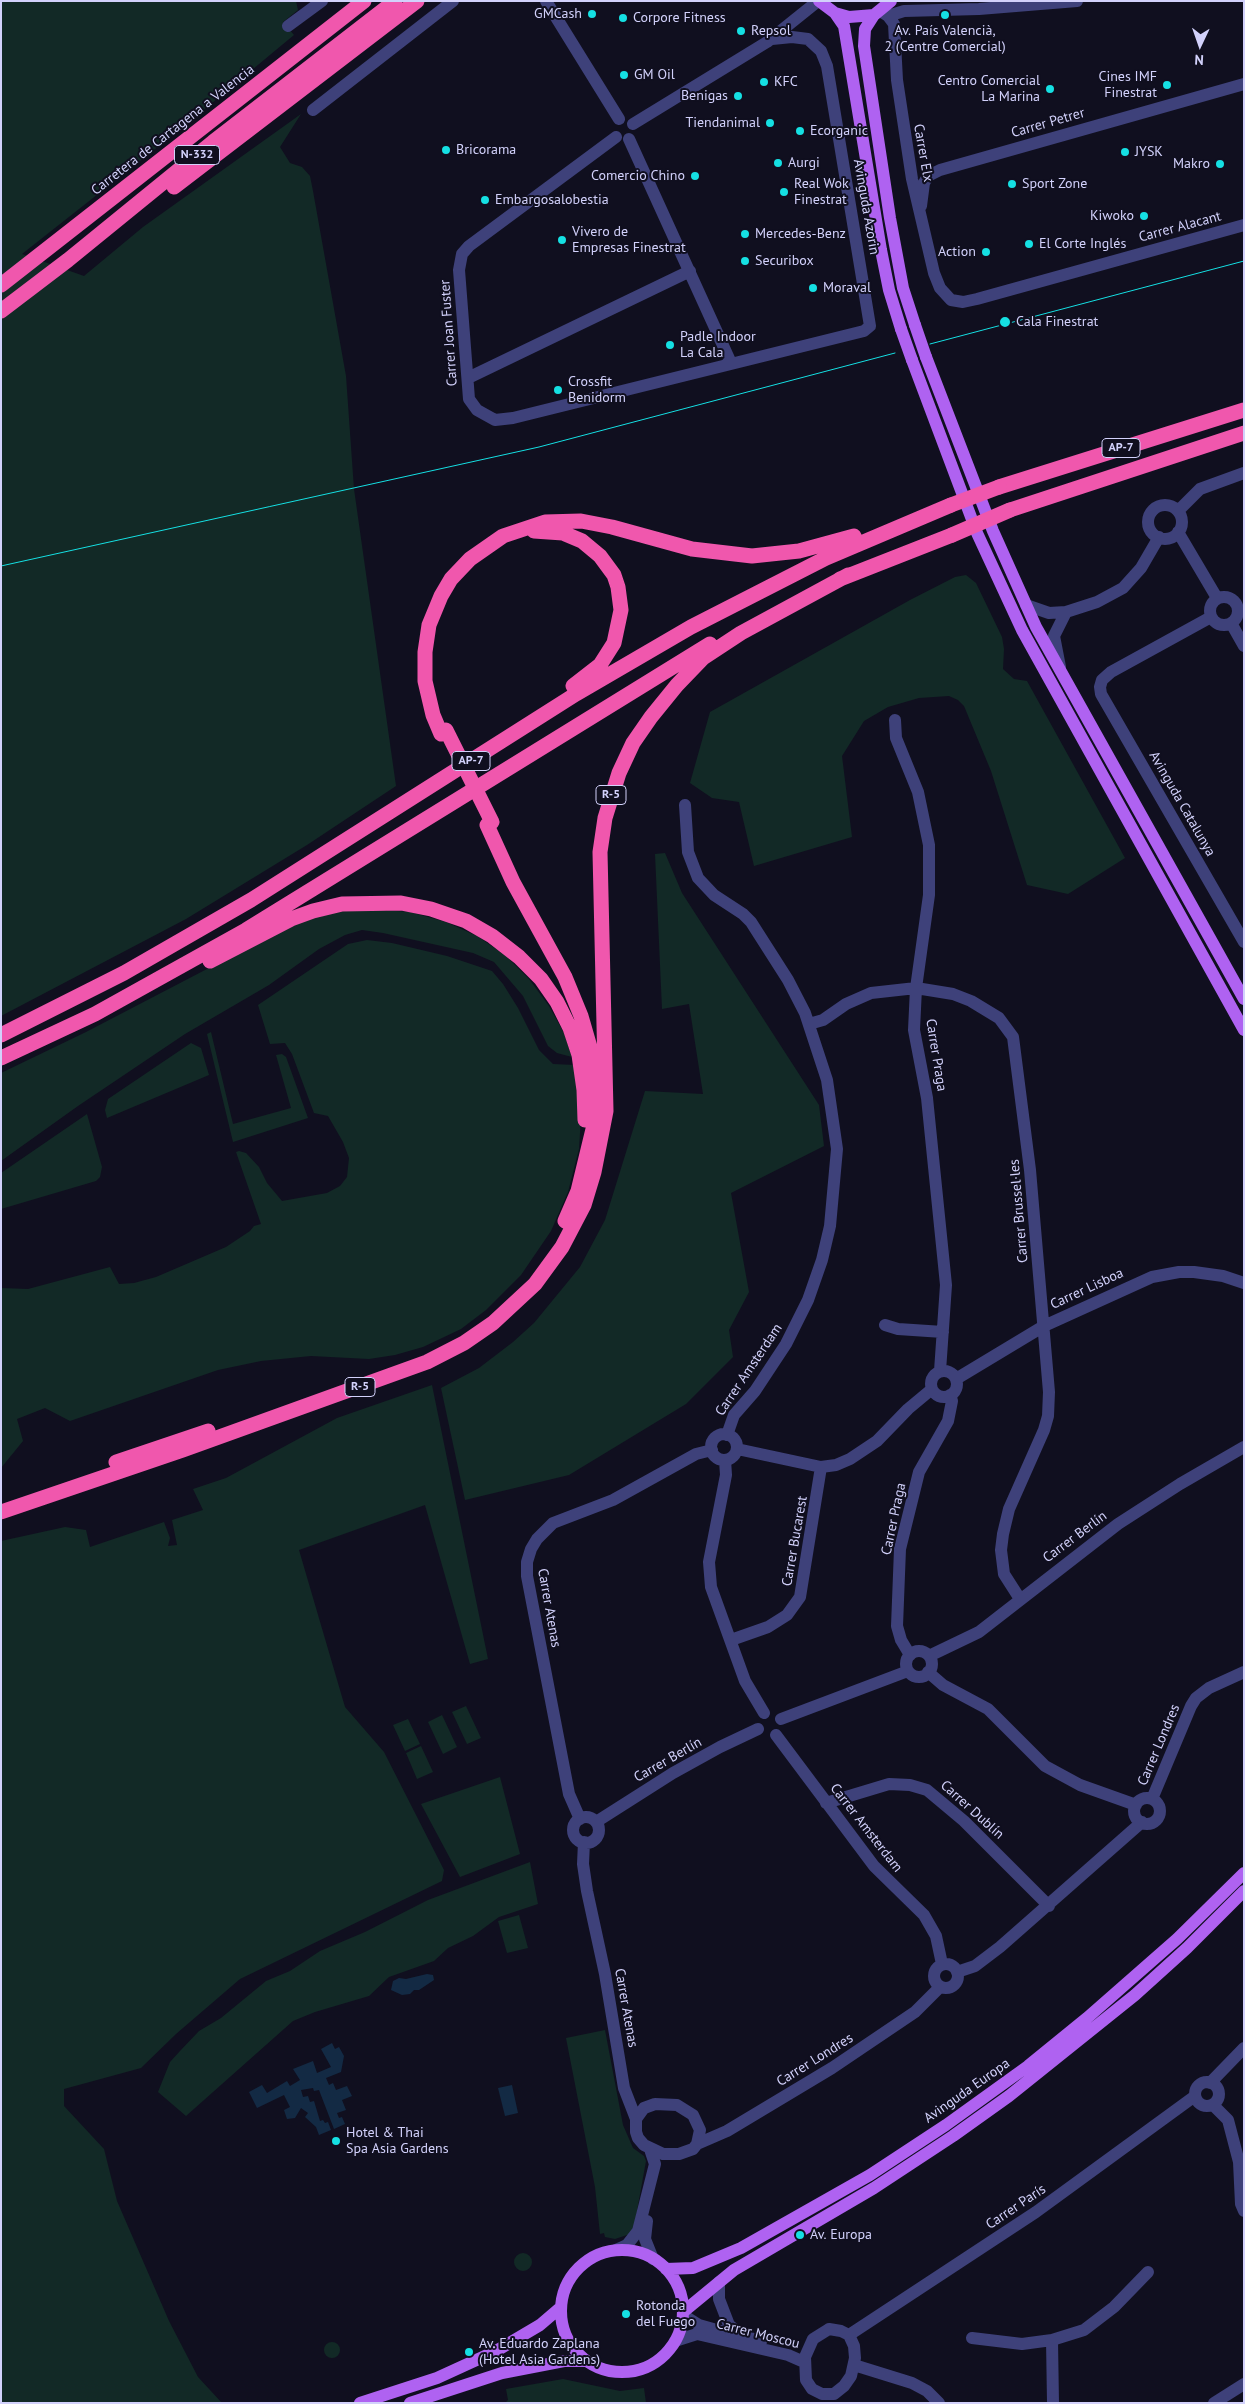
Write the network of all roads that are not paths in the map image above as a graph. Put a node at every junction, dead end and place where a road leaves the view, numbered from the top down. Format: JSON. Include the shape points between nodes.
{"nodes":[{"id":1,"x":322,"y":1,"type":"edge"},
{"id":2,"x":364,"y":1,"type":"edge"},
{"id":3,"x":395,"y":1,"type":"edge"},
{"id":4,"x":417,"y":1,"type":"edge"},
{"id":5,"x":452,"y":1,"type":"edge"},
{"id":6,"x":546,"y":1,"type":"edge"},
{"id":7,"x":818,"y":1,"type":"edge"},
{"id":8,"x":891,"y":1,"type":"edge"},
{"id":9,"x":931,"y":1,"type":"edge"},
{"id":10,"x":981,"y":1,"type":"edge"},
{"id":11,"x":1077,"y":1,"type":"edge"},
{"id":12,"x":804,"y":14,"type":"junction"},
{"id":13,"x":835,"y":14,"type":"junction"},
{"id":14,"x":880,"y":14,"type":"junction"},
{"id":15,"x":288,"y":26,"type":"dead end"},
{"id":16,"x":772,"y":38,"type":"junction"},
{"id":17,"x":808,"y":40,"type":"junction"},
{"id":18,"x":1244,"y":84,"type":"edge"},
{"id":19,"x":313,"y":110,"type":"dead end"},
{"id":20,"x":619,"y":119,"type":"junction"},
{"id":21,"x":633,"y":124,"type":"junction"},
{"id":22,"x":616,"y":137,"type":"junction"},
{"id":23,"x":629,"y":139,"type":"junction"},
{"id":24,"x":920,"y":213,"type":"junction"},
{"id":25,"x":1244,"y":225,"type":"edge"},
{"id":26,"x":68,"y":260,"type":"junction"},
{"id":27,"x":690,"y":271,"type":"junction"},
{"id":28,"x":1,"y":285,"type":"edge"},
{"id":29,"x":952,"y":300,"type":"joint"},
{"id":30,"x":1,"y":312,"type":"edge"},
{"id":31,"x":864,"y":331,"type":"joint"},
{"id":32,"x":732,"y":363,"type":"junction"},
{"id":33,"x":468,"y":378,"type":"junction"},
{"id":34,"x":1244,"y":410,"type":"edge"},
{"id":35,"x":1244,"y":433,"type":"edge"},
{"id":36,"x":1244,"y":473,"type":"edge"},
{"id":37,"x":1178,"y":511,"type":"junction"},
{"id":38,"x":927,"y":513,"type":"junction"},
{"id":39,"x":1178,"y":532,"type":"junction"},
{"id":40,"x":1159,"y":537,"type":"junction"},
{"id":41,"x":848,"y":575,"type":"junction"},
{"id":42,"x":1217,"y":598,"type":"junction"},
{"id":43,"x":1240,"y":601,"type":"edge"},
{"id":44,"x":1026,"y":605,"type":"junction"},
{"id":45,"x":1066,"y":612,"type":"junction"},
{"id":46,"x":1211,"y":618,"type":"junction"},
{"id":47,"x":1231,"y":623,"type":"junction"},
{"id":48,"x":1244,"y":646,"type":"edge"},
{"id":49,"x":1063,"y":677,"type":"junction"},
{"id":50,"x":540,"y":717,"type":"junction"},
{"id":51,"x":895,"y":720,"type":"dead end"},
{"id":52,"x":444,"y":732,"type":"junction"},
{"id":53,"x":685,"y":804,"type":"dead end"},
{"id":54,"x":489,"y":823,"type":"junction"},
{"id":55,"x":1244,"y":942,"type":"edge"},
{"id":56,"x":916,"y":988,"type":"junction"},
{"id":57,"x":1244,"y":999,"type":"edge"},
{"id":58,"x":809,"y":1024,"type":"junction"},
{"id":59,"x":1244,"y":1030,"type":"edge"},
{"id":60,"x":1,"y":1034,"type":"edge"},
{"id":61,"x":1,"y":1058,"type":"edge"},
{"id":62,"x":1,"y":1065,"type":"edge"},
{"id":63,"x":601,"y":1127,"type":"junction"},
{"id":64,"x":588,"y":1146,"type":"junction"},
{"id":65,"x":1244,"y":1283,"type":"edge"},
{"id":66,"x":885,"y":1325,"type":"dead end"},
{"id":67,"x":1044,"y":1326,"type":"junction"},
{"id":68,"x":943,"y":1332,"type":"junction"},
{"id":69,"x":940,"y":1371,"type":"junction"},
{"id":70,"x":956,"y":1378,"type":"junction"},
{"id":71,"x":932,"y":1389,"type":"junction"},
{"id":72,"x":950,"y":1395,"type":"junction"},
{"id":73,"x":726,"y":1435,"type":"junction"},
{"id":74,"x":1244,"y":1447,"type":"edge"},
{"id":75,"x":737,"y":1449,"type":"junction"},
{"id":76,"x":712,"y":1450,"type":"junction"},
{"id":77,"x":725,"y":1460,"type":"junction"},
{"id":78,"x":822,"y":1467,"type":"junction"},
{"id":79,"x":1,"y":1501,"type":"edge"},
{"id":80,"x":1,"y":1512,"type":"edge"},
{"id":81,"x":1020,"y":1599,"type":"junction"},
{"id":82,"x":731,"y":1640,"type":"junction"},
{"id":83,"x":910,"y":1655,"type":"junction"},
{"id":84,"x":929,"y":1656,"type":"junction"},
{"id":85,"x":908,"y":1671,"type":"junction"},
{"id":86,"x":928,"y":1672,"type":"junction"},
{"id":87,"x":1244,"y":1672,"type":"edge"},
{"id":88,"x":764,"y":1713,"type":"junction"},
{"id":89,"x":781,"y":1719,"type":"junction"},
{"id":90,"x":758,"y":1729,"type":"junction"},
{"id":91,"x":776,"y":1735,"type":"junction"},
{"id":92,"x":1152,"y":1799,"type":"junction"},
{"id":93,"x":826,"y":1803,"type":"junction"},
{"id":94,"x":1136,"y":1805,"type":"junction"},
{"id":95,"x":580,"y":1819,"type":"junction"},
{"id":96,"x":596,"y":1822,"type":"junction"},
{"id":97,"x":1142,"y":1822,"type":"junction"},
{"id":98,"x":584,"y":1842,"type":"junction"},
{"id":99,"x":1244,"y":1873,"type":"edge"},
{"id":100,"x":1244,"y":1890,"type":"edge"},
{"id":101,"x":1049,"y":1906,"type":"junction"},
{"id":102,"x":942,"y":1964,"type":"junction"},
{"id":103,"x":958,"y":1972,"type":"junction"},
{"id":104,"x":940,"y":1987,"type":"junction"},
{"id":105,"x":1244,"y":2048,"type":"edge"},
{"id":106,"x":1210,"y":2082,"type":"junction"},
{"id":107,"x":1195,"y":2096,"type":"junction"},
{"id":108,"x":1213,"y":2105,"type":"junction"},
{"id":109,"x":636,"y":2119,"type":"junction"},
{"id":110,"x":697,"y":2144,"type":"junction"},
{"id":111,"x":650,"y":2149,"type":"junction"},
{"id":112,"x":675,"y":2155,"type":"junction"},
{"id":113,"x":1242,"y":2162,"type":"edge"},
{"id":114,"x":1244,"y":2211,"type":"edge"},
{"id":115,"x":616,"y":2250,"type":"junction"},
{"id":116,"x":653,"y":2259,"type":"junction"},
{"id":117,"x":666,"y":2269,"type":"junction"},
{"id":118,"x":1148,"y":2272,"type":"dead end"},
{"id":119,"x":719,"y":2282,"type":"junction"},
{"id":120,"x":560,"y":2307,"type":"junction"},
{"id":121,"x":683,"y":2313,"type":"junction"},
{"id":122,"x":849,"y":2335,"type":"junction"},
{"id":123,"x":972,"y":2338,"type":"dead end"},
{"id":124,"x":1052,"y":2340,"type":"junction"},
{"id":125,"x":675,"y":2341,"type":"junction"},
{"id":126,"x":761,"y":2342,"type":"junction"},
{"id":127,"x":806,"y":2356,"type":"junction"},
{"id":128,"x":587,"y":2361,"type":"junction"},
{"id":129,"x":854,"y":2365,"type":"junction"},
{"id":130,"x":1244,"y":2384,"type":"edge"},
{"id":131,"x":836,"y":2398,"type":"edge"},
{"id":132,"x":360,"y":2403,"type":"edge"},
{"id":133,"x":410,"y":2403,"type":"edge"},
{"id":134,"x":939,"y":2403,"type":"edge"},
{"id":135,"x":1053,"y":2403,"type":"edge"},
{"id":136,"x":1214,"y":2403,"type":"edge"}],
"edges":[{"from":1,"to":15,"type":"street"},
{"from":2,"to":28,"type":"highway","name":"Carretera de Cartagena a Valencia","number":"N-332"},
{"from":3,"to":26,"type":"highway","number":"N-332"},
{"from":4,"to":26,"type":"highway","via":[[122,229]]},
{"from":5,"to":19,"type":"street"},
{"from":6,"to":20,"type":"street"},
{"from":7,"to":12,"type":"street"},
{"from":7,"to":13,"type":"main road"},
{"from":8,"to":14,"type":"main road"},
{"from":9,"to":10,"type":"street"},
{"from":11,"to":14,"type":"street"},
{"from":12,"to":16,"type":"street"},
{"from":12,"to":17,"type":"street"},
{"from":13,"to":14,"type":"main road","via":[[849,17]]},
{"from":13,"to":59,"type":"main road","bridge":true,"via":[[844,26],[889,290],[900,329],[980,539],[1022,630]]},
{"from":14,"to":24,"type":"street","name":"Carrer Elx","via":[[894,24],[904,131]]},
{"from":14,"to":44,"type":"main road","bridge":true,"via":[[865,29],[864,46],[903,288],[993,531]]},
{"from":16,"to":17,"type":"street"},
{"from":16,"to":21,"type":"street"},
{"from":17,"to":31,"type":"street","name":"Avinguda Azorin","via":[[821,50],[827,66],[870,315],[870,326]]},
{"from":18,"to":24,"type":"street","name":"Carrer Petrer","via":[[940,170],[928,176],[924,183]]},
{"from":20,"to":21,"type":"street","via":[[627,119]]},
{"from":20,"to":22,"type":"street","via":[[613,126]]},
{"from":21,"to":23,"type":"street","via":[[634,130]]},
{"from":22,"to":23,"type":"street"},
{"from":22,"to":33,"type":"street","name":"Carrer Joan Fuster","via":[[462,254],[459,262]]},
{"from":23,"to":27,"type":"street"},
{"from":24,"to":29,"type":"street","name":"Carrer Elx","via":[[934,273],[940,288]]},
{"from":25,"to":29,"type":"street","name":"Carrer Alacant","via":[[977,299]]},
{"from":26,"to":30,"type":"highway","number":"N-332"},
{"from":27,"to":32,"type":"street"},
{"from":27,"to":33,"type":"street"},
{"from":31,"to":32,"type":"street","name":"Carrer Joan Fuster"},
{"from":32,"to":33,"type":"street","name":"Carrer Joan Fuster","via":[[495,420],[477,410],[469,399]]},
{"from":34,"to":38,"type":"highway","number":"AP-7","bridge":true},
{"from":35,"to":41,"type":"highway","number":"AP-7","bridge":true,"via":[[1010,510]]},
{"from":36,"to":37,"type":"street","via":[[1200,489]]},
{"from":37,"to":39,"type":"street","via":[[1182,521]]},
{"from":37,"to":40,"type":"street","via":[[1163,505],[1157,506],[1150,514],[1148,525]]},
{"from":38,"to":50,"type":"highway","number":"AP-7","via":[[738,601],[620,667]]},
{"from":38,"to":52,"type":"highway","via":[[820,547],[767,555],[706,552],[581,521],[545,522],[502,536],[460,569],[441,596],[430,625],[424,652],[425,681],[433,715]]},
{"from":39,"to":40,"type":"street","via":[[1170,538]]},
{"from":39,"to":42,"type":"street"},
{"from":40,"to":45,"type":"street","via":[[1141,568],[1123,588],[1097,602]]},
{"from":41,"to":61,"type":"highway","number":"AP-7","via":[[690,655],[246,930],[95,1014]]},
{"from":41,"to":63,"type":"highway","number":"R-5","via":[[741,633],[703,658],[651,717],[622,765],[605,818],[600,852],[606,1084],[606,1111]]},
{"from":42,"to":43,"type":"street","via":[[1225,596]]},
{"from":42,"to":46,"type":"street","via":[[1210,606]]},
{"from":43,"to":47,"type":"street","via":[[1238,614]]},
{"from":44,"to":45,"type":"street","via":[[1049,613]]},
{"from":44,"to":49,"type":"main road"},
{"from":45,"to":49,"type":"street","via":[[1054,636]]},
{"from":46,"to":47,"type":"street","via":[[1220,625]]},
{"from":46,"to":55,"type":"street","name":"Avinguda Catalunya","via":[[1112,672],[1102,680],[1102,694]]},
{"from":47,"to":48,"type":"street"},
{"from":49,"to":57,"type":"main road"},
{"from":50,"to":52,"type":"highway","number":"R-5","via":[[606,658],[618,634],[622,610],[614,575],[600,556],[574,537],[551,531],[527,532],[497,545],[475,562],[448,596],[434,627],[430,660],[434,695]]},
{"from":50,"to":60,"type":"highway","number":"AP-7","via":[[251,900],[124,973]]},
{"from":51,"to":56,"type":"street","name":"Carrer Praga","via":[[896,738],[916,782],[929,845],[929,895]]},
{"from":52,"to":54,"type":"highway","number":"R-5","bridge":true},
{"from":53,"to":58,"type":"street","name":"Carrer Amsterdam","via":[[687,844],[695,873],[708,890],[751,922],[788,980]]},
{"from":54,"to":63,"type":"highway","number":"R-5","via":[[567,968],[588,1018],[596,1053]]},
{"from":54,"to":64,"type":"highway","via":[[513,882],[565,977],[584,1024],[595,1083],[594,1125]]},
{"from":56,"to":58,"type":"street","name":"Carrer Brussel·les","via":[[872,993],[846,1004],[823,1020]]},
{"from":56,"to":67,"type":"street","name":"Carrer Brussel·les","via":[[945,992],[971,1001],[1000,1018],[1013,1037],[1018,1058]]},
{"from":56,"to":68,"type":"street","name":"Carrer Praga","via":[[914,1030],[927,1098],[946,1285]]},
{"from":58,"to":73,"type":"street","name":"Carrer Amsterdam","via":[[827,1080],[836,1136],[837,1163],[829,1231],[813,1288],[795,1329],[762,1381],[734,1415]]},
{"from":62,"to":64,"type":"highway","via":[[291,919],[342,904],[401,903],[439,911],[481,928],[519,957],[549,990],[566,1018],[579,1055]]},
{"from":63,"to":80,"type":"highway","number":"R-5","via":[[594,1172],[584,1205],[562,1246],[518,1301],[470,1339],[413,1368]]},
{"from":64,"to":79,"type":"highway","via":[[578,1191],[546,1255],[506,1302],[446,1346],[404,1364]]},
{"from":65,"to":67,"type":"street","name":"Carrer Lisboa","via":[[1208,1273],[1166,1274],[1134,1284]]},
{"from":66,"to":68,"type":"street"},
{"from":67,"to":70,"type":"street","name":"Carrer Lisboa"},
{"from":67,"to":81,"type":"street","name":"Carrer Brussel·les","via":[[1048,1416],[1009,1509],[1001,1550],[1004,1574]]},
{"from":68,"to":69,"type":"street","name":"Carrer Praga"},
{"from":69,"to":70,"type":"street","via":[[950,1372]]},
{"from":69,"to":71,"type":"street","via":[[932,1378]]},
{"from":70,"to":72,"type":"street","via":[[956,1387]]},
{"from":71,"to":72,"type":"street","via":[[939,1396]]},
{"from":71,"to":78,"type":"street","via":[[864,1450],[836,1465]]},
{"from":72,"to":83,"type":"street","name":"Carrer Praga","via":[[948,1421],[919,1472],[900,1549],[897,1626]]},
{"from":73,"to":75,"type":"street","via":[[735,1441]]},
{"from":73,"to":76,"type":"street","via":[[715,1439]]},
{"from":74,"to":81,"type":"street","name":"Carrer Berlín","via":[[1118,1524]]},
{"from":75,"to":77,"type":"street","via":[[733,1457]]},
{"from":75,"to":78,"type":"street"},
{"from":76,"to":77,"type":"street","via":[[717,1458]]},
{"from":76,"to":95,"type":"street","name":"Carrer Atenas","via":[[696,1454],[613,1500],[553,1523],[531,1549],[527,1576],[569,1794]]},
{"from":77,"to":82,"type":"street","via":[[726,1475],[711,1547],[709,1574]]},
{"from":78,"to":82,"type":"street","name":"Carrer Bucarest","via":[[800,1597],[780,1620]]},
{"from":81,"to":84,"type":"street","name":"Carrer Berlín","via":[[979,1632]]},
{"from":82,"to":88,"type":"street","via":[[749,1691]]},
{"from":83,"to":84,"type":"street","via":[[918,1651]]},
{"from":83,"to":85,"type":"street","via":[[906,1661]]},
{"from":84,"to":86,"type":"street","via":[[932,1663]]},
{"from":85,"to":86,"type":"street","via":[[918,1676]]},
{"from":85,"to":89,"type":"street"},
{"from":86,"to":94,"type":"street","via":[[943,1685],[988,1709],[1045,1766],[1080,1785]]},
{"from":87,"to":92,"type":"street","name":"Carrer Londres","via":[[1209,1688],[1190,1706]]},
{"from":88,"to":89,"type":"street","via":[[772,1712]]},
{"from":88,"to":90,"type":"street","via":[[758,1719]]},
{"from":89,"to":91,"type":"street","via":[[782,1728]]},
{"from":90,"to":91,"type":"street","via":[[765,1736]]},
{"from":90,"to":96,"type":"street","name":"Carrer Berlín","via":[[673,1773]]},
{"from":91,"to":93,"type":"street","name":"Carrer Amsterdam"},
{"from":92,"to":94,"type":"street","via":[[1143,1799]]},
{"from":92,"to":97,"type":"street","via":[[1160,1807],[1159,1816],[1150,1823]]},
{"from":93,"to":101,"type":"street","name":"Carrer Dublín","via":[[889,1784],[927,1790],[964,1821]]},
{"from":93,"to":102,"type":"street","name":"Carrer Amsterdam","via":[[885,1878],[929,1922],[939,1945]]},
{"from":94,"to":97,"type":"street","via":[[1136,1816]]},
{"from":95,"to":96,"type":"street","via":[[586,1817]]},
{"from":95,"to":98,"type":"street","via":[[573,1830],[576,1838]]},
{"from":96,"to":98,"type":"street","via":[[597,1836],[591,1842]]},
{"from":97,"to":101,"type":"street"},
{"from":98,"to":109,"type":"street","name":"Carrer Atenas","via":[[587,1891],[624,2088]]},
{"from":99,"to":117,"type":"main road","name":"Avinguda Europa","via":[[1177,1939],[1087,2018],[1028,2066],[946,2125],[870,2175],[741,2248],[694,2268]]},
{"from":100,"to":119,"type":"main road","name":"Avinguda Europa","via":[[1135,1995],[1010,2096],[882,2183],[748,2261]]},
{"from":101,"to":103,"type":"street","via":[[987,1958]]},
{"from":102,"to":103,"type":"street","via":[[950,1964]]},
{"from":102,"to":104,"type":"street","via":[[934,1976]]},
{"from":103,"to":104,"type":"street","via":[[955,1984],[948,1988]]},
{"from":104,"to":110,"type":"street","name":"Carrer Londres","via":[[916,2012],[832,2068],[741,2123]]},
{"from":105,"to":106,"type":"street"},
{"from":106,"to":107,"type":"street","via":[[1199,2085]]},
{"from":106,"to":108,"type":"street","via":[[1217,2087],[1219,2095]]},
{"from":107,"to":108,"type":"street","via":[[1202,2105]]},
{"from":107,"to":122,"type":"street","name":"Carrer París","via":[[1036,2212]]},
{"from":108,"to":113,"type":"street","via":[[1228,2120]]},
{"from":109,"to":110,"type":"street","via":[[644,2108],[655,2104],[685,2109],[698,2122]]},
{"from":109,"to":111,"type":"street","via":[[638,2138]]},
{"from":110,"to":112,"type":"street"},
{"from":111,"to":112,"type":"street"},
{"from":111,"to":115,"type":"street","via":[[655,2164],[638,2231],[626,2245]]},
{"from":112,"to":116,"type":"street","via":[[664,2164],[648,2219],[645,2239]]},
{"from":113,"to":114,"type":"street","via":[[1241,2204]]},
{"from":115,"to":116,"type":"main road","via":[[638,2252]]},
{"from":115,"to":120,"type":"main road","via":[[596,2256],[578,2268],[564,2292]]},
{"from":116,"to":117,"type":"main road"},
{"from":117,"to":121,"type":"main road","via":[[676,2282]]},
{"from":118,"to":124,"type":"street","via":[[1114,2307],[1084,2330]]},
{"from":119,"to":121,"type":"main road","name":"Avinguda Europa"},
{"from":119,"to":126,"type":"street","name":"Carrer Moscou","via":[[719,2299],[729,2325],[742,2335]]},
{"from":120,"to":128,"type":"main road","via":[[572,2347]]},
{"from":120,"to":132,"type":"main road","via":[[540,2326],[496,2351],[437,2378]]},
{"from":121,"to":125,"type":"main road"},
{"from":121,"to":126,"type":"street","name":"Carrer Moscou","via":[[699,2324]]},
{"from":122,"to":127,"type":"street","via":[[836,2329],[824,2331],[813,2339]]},
{"from":122,"to":129,"type":"street","via":[[855,2351]]},
{"from":123,"to":124,"type":"street","via":[[1022,2344]]},
{"from":124,"to":135,"type":"street"},
{"from":125,"to":127,"type":"street","name":"Carrer Moscou","via":[[697,2334],[788,2355]]},
{"from":125,"to":128,"type":"main road","via":[[663,2356],[646,2367],[626,2372]]},
{"from":126,"to":127,"type":"street","name":"Carrer Moscou"},
{"from":127,"to":131,"type":"street","via":[[806,2380],[812,2389]]},
{"from":128,"to":133,"type":"main road","via":[[564,2361],[502,2374]]},
{"from":129,"to":131,"type":"street"},
{"from":129,"to":134,"type":"street","via":[[912,2383]]},
{"from":130,"to":136,"type":"street"}]}
